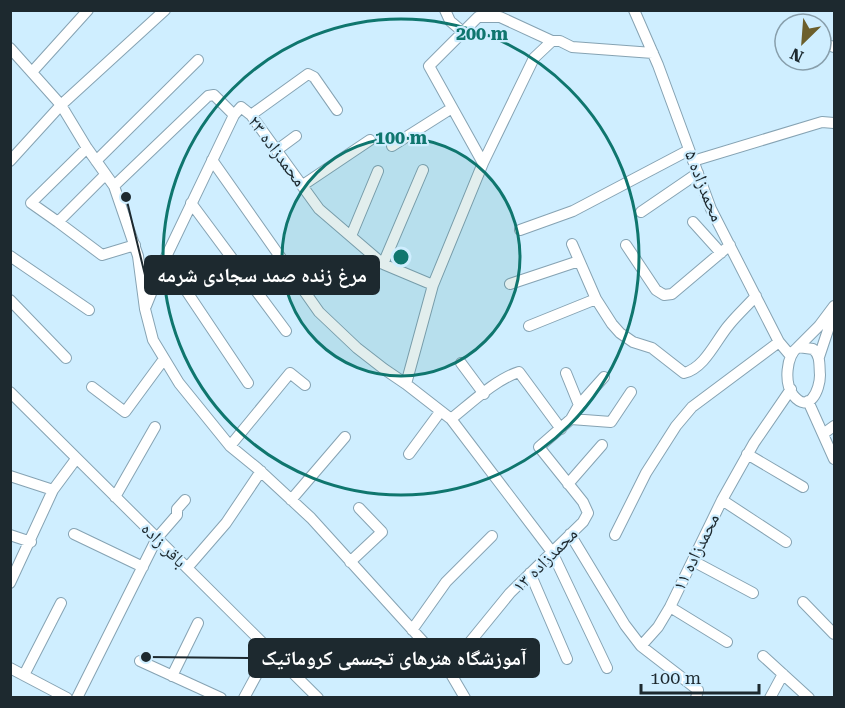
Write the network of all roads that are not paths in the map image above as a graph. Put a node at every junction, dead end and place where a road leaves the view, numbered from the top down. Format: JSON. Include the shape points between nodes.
{"nodes":[{"id":1,"x":88,"y":10,"type":"edge"},
{"id":2,"x":165,"y":10,"type":"edge"},
{"id":3,"x":445,"y":10,"type":"edge"},
{"id":4,"x":634,"y":10,"type":"edge"},
{"id":5,"x":463,"y":32,"type":"junction"},
{"id":6,"x":552,"y":41,"type":"junction"},
{"id":7,"x":10,"y":48,"type":"edge"},
{"id":8,"x":653,"y":53,"type":"junction"},
{"id":9,"x":198,"y":60,"type":"dead end"},
{"id":10,"x":32,"y":72,"type":"junction"},
{"id":11,"x":61,"y":105,"type":"junction"},
{"id":12,"x":452,"y":108,"type":"junction"},
{"id":13,"x":337,"y":110,"type":"dead end"},
{"id":14,"x":234,"y":115,"type":"junction"},
{"id":15,"x":251,"y":115,"type":"junction"},
{"id":16,"x":834,"y":123,"type":"edge"},
{"id":17,"x":296,"y":136,"type":"dead end"},
{"id":18,"x":370,"y":140,"type":"dead end"},
{"id":19,"x":392,"y":146,"type":"dead end"},
{"id":20,"x":87,"y":148,"type":"junction"},
{"id":21,"x":277,"y":150,"type":"junction"},
{"id":22,"x":691,"y":155,"type":"junction"},
{"id":23,"x":212,"y":160,"type":"junction"},
{"id":24,"x":10,"y":161,"type":"edge"},
{"id":25,"x":96,"y":161,"type":"junction"},
{"id":26,"x":483,"y":163,"type":"junction"},
{"id":27,"x":423,"y":170,"type":"dead end"},
{"id":28,"x":378,"y":171,"type":"dead end"},
{"id":29,"x":698,"y":172,"type":"junction"},
{"id":30,"x":105,"y":175,"type":"junction"},
{"id":31,"x":303,"y":185,"type":"junction"},
{"id":32,"x":114,"y":186,"type":"junction"},
{"id":33,"x":191,"y":203,"type":"junction"},
{"id":34,"x":641,"y":212,"type":"dead end"},
{"id":35,"x":58,"y":222,"type":"junction"},
{"id":36,"x":693,"y":222,"type":"dead end"},
{"id":37,"x":519,"y":230,"type":"dead end"},
{"id":38,"x":351,"y":236,"type":"junction"},
{"id":39,"x":572,"y":244,"type":"dead end"},
{"id":40,"x":135,"y":245,"type":"junction"},
{"id":41,"x":626,"y":245,"type":"dead end"},
{"id":42,"x":730,"y":245,"type":"junction"},
{"id":43,"x":721,"y":253,"type":"junction"},
{"id":44,"x":10,"y":256,"type":"edge"},
{"id":45,"x":165,"y":259,"type":"junction"},
{"id":46,"x":579,"y":261,"type":"junction"},
{"id":47,"x":383,"y":264,"type":"junction"},
{"id":48,"x":510,"y":284,"type":"dead end"},
{"id":49,"x":433,"y":285,"type":"junction"},
{"id":50,"x":756,"y":297,"type":"junction"},
{"id":51,"x":596,"y":299,"type":"junction"},
{"id":52,"x":10,"y":300,"type":"edge"},
{"id":53,"x":834,"y":308,"type":"edge"},
{"id":54,"x":145,"y":309,"type":"junction"},
{"id":55,"x":89,"y":310,"type":"dead end"},
{"id":56,"x":529,"y":326,"type":"dead end"},
{"id":57,"x":286,"y":331,"type":"dead end"},
{"id":58,"x":779,"y":342,"type":"junction"},
{"id":59,"x":794,"y":351,"type":"junction"},
{"id":60,"x":819,"y":357,"type":"junction"},
{"id":61,"x":66,"y":358,"type":"dead end"},
{"id":62,"x":164,"y":359,"type":"junction"},
{"id":63,"x":461,"y":363,"type":"dead end"},
{"id":64,"x":566,"y":373,"type":"dead end"},
{"id":65,"x":604,"y":377,"type":"dead end"},
{"id":66,"x":248,"y":382,"type":"dead end"},
{"id":67,"x":406,"y":384,"type":"junction"},
{"id":68,"x":305,"y":385,"type":"dead end"},
{"id":69,"x":92,"y":387,"type":"dead end"},
{"id":70,"x":790,"y":389,"type":"junction"},
{"id":71,"x":10,"y":392,"type":"edge"},
{"id":72,"x":631,"y":392,"type":"dead end"},
{"id":73,"x":484,"y":394,"type":"junction"},
{"id":74,"x":808,"y":401,"type":"junction"},
{"id":75,"x":579,"y":405,"type":"junction"},
{"id":76,"x":440,"y":412,"type":"junction"},
{"id":77,"x":451,"y":419,"type":"junction"},
{"id":78,"x":571,"y":419,"type":"junction"},
{"id":79,"x":155,"y":426,"type":"dead end"},
{"id":80,"x":834,"y":426,"type":"edge"},
{"id":81,"x":561,"y":429,"type":"junction"},
{"id":82,"x":823,"y":434,"type":"junction"},
{"id":83,"x":345,"y":437,"type":"dead end"},
{"id":84,"x":602,"y":444,"type":"dead end"},
{"id":85,"x":230,"y":446,"type":"junction"},
{"id":86,"x":409,"y":454,"type":"dead end"},
{"id":87,"x":747,"y":454,"type":"junction"},
{"id":88,"x":76,"y":459,"type":"junction"},
{"id":89,"x":834,"y":459,"type":"edge"},
{"id":90,"x":261,"y":471,"type":"junction"},
{"id":91,"x":10,"y":476,"type":"edge"},
{"id":92,"x":568,"y":484,"type":"junction"},
{"id":93,"x":803,"y":487,"type":"dead end"},
{"id":94,"x":53,"y":490,"type":"junction"},
{"id":95,"x":115,"y":497,"type":"junction"},
{"id":96,"x":185,"y":500,"type":"dead end"},
{"id":97,"x":291,"y":500,"type":"junction"},
{"id":98,"x":722,"y":500,"type":"junction"},
{"id":99,"x":359,"y":508,"type":"dead end"},
{"id":100,"x":74,"y":534,"type":"dead end"},
{"id":101,"x":570,"y":534,"type":"junction"},
{"id":102,"x":615,"y":534,"type":"dead end"},
{"id":103,"x":10,"y":535,"type":"edge"},
{"id":104,"x":492,"y":536,"type":"dead end"},
{"id":105,"x":157,"y":538,"type":"junction"},
{"id":106,"x":31,"y":542,"type":"junction"},
{"id":107,"x":786,"y":542,"type":"dead end"},
{"id":108,"x":552,"y":552,"type":"junction"},
{"id":109,"x":693,"y":561,"type":"junction"},
{"id":110,"x":350,"y":562,"type":"junction"},
{"id":111,"x":143,"y":567,"type":"junction"},
{"id":112,"x":187,"y":568,"type":"junction"},
{"id":113,"x":530,"y":573,"type":"junction"},
{"id":114,"x":10,"y":583,"type":"edge"},
{"id":115,"x":753,"y":593,"type":"dead end"},
{"id":116,"x":803,"y":602,"type":"dead end"},
{"id":117,"x":61,"y":603,"type":"dead end"},
{"id":118,"x":670,"y":607,"type":"junction"},
{"id":119,"x":198,"y":623,"type":"dead end"},
{"id":120,"x":411,"y":630,"type":"junction"},
{"id":121,"x":834,"y":634,"type":"edge"},
{"id":122,"x":727,"y":642,"type":"dead end"},
{"id":123,"x":641,"y":646,"type":"junction"},
{"id":124,"x":270,"y":650,"type":"junction"},
{"id":125,"x":763,"y":656,"type":"dead end"},
{"id":126,"x":567,"y":659,"type":"dead end"},
{"id":127,"x":140,"y":661,"type":"dead end"},
{"id":128,"x":10,"y":668,"type":"edge"},
{"id":129,"x":607,"y":668,"type":"dead end"},
{"id":130,"x":448,"y":669,"type":"junction"},
{"id":131,"x":783,"y":674,"type":"junction"},
{"id":132,"x":24,"y":675,"type":"junction"},
{"id":133,"x":172,"y":676,"type":"junction"},
{"id":134,"x":318,"y":697,"type":"edge"},
{"id":135,"x":67,"y":698,"type":"edge"},
{"id":136,"x":77,"y":698,"type":"edge"},
{"id":137,"x":221,"y":698,"type":"edge"},
{"id":138,"x":244,"y":698,"type":"edge"},
{"id":139,"x":465,"y":698,"type":"edge"},
{"id":140,"x":696,"y":698,"type":"edge"},
{"id":141,"x":770,"y":698,"type":"edge"},
{"id":142,"x":809,"y":698,"type":"edge"}],
"edges":[{"from":1,"to":10,"type":"street"},
{"from":2,"to":11,"type":"street"},
{"from":3,"to":5,"type":"street","via":[[450,21]]},
{"from":4,"to":8,"type":"street","name":"محمدزاده ۵"},
{"from":5,"to":6,"type":"street","via":[[478,17],[500,17]]},
{"from":5,"to":12,"type":"street","via":[[429,66]]},
{"from":6,"to":8,"type":"street","via":[[572,47]]},
{"from":6,"to":26,"type":"street","via":[[534,58]]},
{"from":7,"to":10,"type":"street"},
{"from":8,"to":22,"type":"street","name":"محمدزاده ۵"},
{"from":9,"to":25,"type":"street"},
{"from":10,"to":11,"type":"street"},
{"from":11,"to":20,"type":"street"},
{"from":11,"to":24,"type":"street"},
{"from":12,"to":19,"type":"street"},
{"from":12,"to":26,"type":"street"},
{"from":13,"to":15,"type":"street","via":[[308,74]]},
{"from":14,"to":15,"type":"street","name":"محمدزاده ۲۳","via":[[242,107]]},
{"from":14,"to":23,"type":"street","name":"محمدزاده ۲۳"},
{"from":14,"to":32,"type":"street","via":[[214,95],[208,96]]},
{"from":15,"to":21,"type":"street","name":"محمدزاده ۲۳"},
{"from":16,"to":22,"type":"street","via":[[822,122]]},
{"from":17,"to":21,"type":"street"},
{"from":18,"to":31,"type":"street"},
{"from":20,"to":25,"type":"street"},
{"from":20,"to":35,"type":"street","via":[[31,203]]},
{"from":21,"to":31,"type":"street","name":"محمدزاده ۲۳"},
{"from":22,"to":29,"type":"street","name":"محمدزاده ۵"},
{"from":22,"to":37,"type":"street","via":[[573,211]]},
{"from":23,"to":33,"type":"street","name":"محمدزاده ۲۳"},
{"from":23,"to":67,"type":"street","via":[[319,312],[357,348]]},
{"from":25,"to":30,"type":"street"},
{"from":26,"to":49,"type":"street"},
{"from":27,"to":47,"type":"street"},
{"from":28,"to":38,"type":"street"},
{"from":29,"to":34,"type":"street"},
{"from":29,"to":42,"type":"street","name":"محمدزاده ۵"},
{"from":30,"to":32,"type":"street"},
{"from":30,"to":35,"type":"street"},
{"from":31,"to":38,"type":"street","name":"محمدزاده ۲۳","via":[[319,209]]},
{"from":32,"to":40,"type":"street"},
{"from":33,"to":45,"type":"street","name":"محمدزاده ۲۳"},
{"from":33,"to":57,"type":"street"},
{"from":35,"to":40,"type":"street","via":[[102,255]]},
{"from":36,"to":43,"type":"street"},
{"from":38,"to":47,"type":"street","name":"محمدزاده ۲۳"},
{"from":39,"to":46,"type":"street"},
{"from":40,"to":54,"type":"street"},
{"from":41,"to":43,"type":"street","via":[[656,290],[664,295],[672,294]]},
{"from":42,"to":43,"type":"street"},
{"from":42,"to":50,"type":"street","name":"محمدزاده ۵"},
{"from":44,"to":55,"type":"street"},
{"from":45,"to":54,"type":"street","name":"محمدزاده ۲۳"},
{"from":45,"to":66,"type":"street"},
{"from":46,"to":48,"type":"street"},
{"from":46,"to":51,"type":"street"},
{"from":47,"to":49,"type":"street","name":"محمدزاده ۲۳"},
{"from":49,"to":67,"type":"street"},
{"from":50,"to":51,"type":"street","via":[[703,361],[684,373],[652,348],[620,333]]},
{"from":50,"to":58,"type":"street","name":"محمدزاده ۵"},
{"from":51,"to":56,"type":"street"},
{"from":52,"to":61,"type":"street"},
{"from":53,"to":59,"type":"street"},
{"from":53,"to":60,"type":"street"},
{"from":54,"to":62,"type":"street","via":[[153,340]]},
{"from":58,"to":59,"type":"street","name":"محمدزاده ۵"},
{"from":58,"to":102,"type":"street","via":[[692,407],[646,473]]},
{"from":59,"to":60,"type":"street","via":[[813,349]]},
{"from":59,"to":70,"type":"street","via":[[788,363]]},
{"from":60,"to":74,"type":"street","via":[[819,391]]},
{"from":62,"to":69,"type":"street","via":[[125,412]]},
{"from":62,"to":85,"type":"street"},
{"from":63,"to":73,"type":"street"},
{"from":64,"to":75,"type":"street"},
{"from":65,"to":75,"type":"street"},
{"from":67,"to":76,"type":"street"},
{"from":68,"to":85,"type":"street","via":[[290,373]]},
{"from":70,"to":74,"type":"street","via":[[796,398]]},
{"from":70,"to":87,"type":"street","name":"محمدزاده ۱۱"},
{"from":71,"to":88,"type":"street","name":"باقر زاده"},
{"from":72,"to":78,"type":"street","via":[[611,422]]},
{"from":73,"to":77,"type":"street"},
{"from":73,"to":81,"type":"street","via":[[519,372]]},
{"from":74,"to":82,"type":"street"},
{"from":75,"to":78,"type":"street"},
{"from":76,"to":77,"type":"street"},
{"from":76,"to":86,"type":"street"},
{"from":77,"to":108,"type":"street"},
{"from":78,"to":81,"type":"street"},
{"from":79,"to":95,"type":"street"},
{"from":80,"to":82,"type":"street"},
{"from":81,"to":92,"type":"street","name":"محمدزاده ۱۳","via":[[539,447]]},
{"from":82,"to":89,"type":"street"},
{"from":83,"to":97,"type":"street"},
{"from":84,"to":92,"type":"street"},
{"from":85,"to":90,"type":"street"},
{"from":87,"to":93,"type":"street"},
{"from":87,"to":98,"type":"street","name":"محمدزاده ۱۱"},
{"from":88,"to":94,"type":"street"},
{"from":88,"to":95,"type":"street","name":"باقر زاده"},
{"from":90,"to":97,"type":"street"},
{"from":90,"to":112,"type":"street","via":[[226,523]]},
{"from":91,"to":94,"type":"street"},
{"from":92,"to":101,"type":"street","name":"محمدزاده ۱۳","via":[[588,513]]},
{"from":94,"to":106,"type":"street"},
{"from":95,"to":105,"type":"street","name":"باقر زاده"},
{"from":96,"to":105,"type":"street"},
{"from":97,"to":110,"type":"street"},
{"from":98,"to":107,"type":"street"},
{"from":98,"to":109,"type":"street","name":"محمدزاده ۱۱"},
{"from":99,"to":110,"type":"street","via":[[382,532]]},
{"from":100,"to":111,"type":"street"},
{"from":101,"to":108,"type":"street","name":"محمدزاده ۱۳"},
{"from":101,"to":123,"type":"street"},
{"from":103,"to":106,"type":"street"},
{"from":104,"to":120,"type":"street","via":[[446,582]]},
{"from":105,"to":111,"type":"street"},
{"from":105,"to":112,"type":"street","name":"باقر زاده"},
{"from":106,"to":114,"type":"street"},
{"from":108,"to":113,"type":"street","name":"محمدزاده ۱۳"},
{"from":108,"to":129,"type":"street"},
{"from":109,"to":115,"type":"street"},
{"from":109,"to":118,"type":"street","name":"محمدزاده ۱۱"},
{"from":110,"to":120,"type":"street"},
{"from":111,"to":136,"type":"street"},
{"from":112,"to":124,"type":"street","name":"باقر زاده"},
{"from":113,"to":126,"type":"street"},
{"from":113,"to":130,"type":"street","name":"محمدزاده ۱۳"},
{"from":116,"to":121,"type":"street"},
{"from":117,"to":132,"type":"street"},
{"from":118,"to":122,"type":"street"},
{"from":118,"to":123,"type":"street","name":"محمدزاده ۱۱"},
{"from":119,"to":133,"type":"street"},
{"from":120,"to":130,"type":"street"},
{"from":123,"to":140,"type":"street","via":[[698,690]]},
{"from":124,"to":134,"type":"street","name":"باقر زاده"},
{"from":124,"to":138,"type":"street"},
{"from":125,"to":131,"type":"street"},
{"from":127,"to":133,"type":"street"},
{"from":128,"to":132,"type":"street"},
{"from":130,"to":139,"type":"street"},
{"from":131,"to":141,"type":"street"},
{"from":131,"to":142,"type":"street"},
{"from":132,"to":135,"type":"street"},
{"from":133,"to":137,"type":"street"}]}
